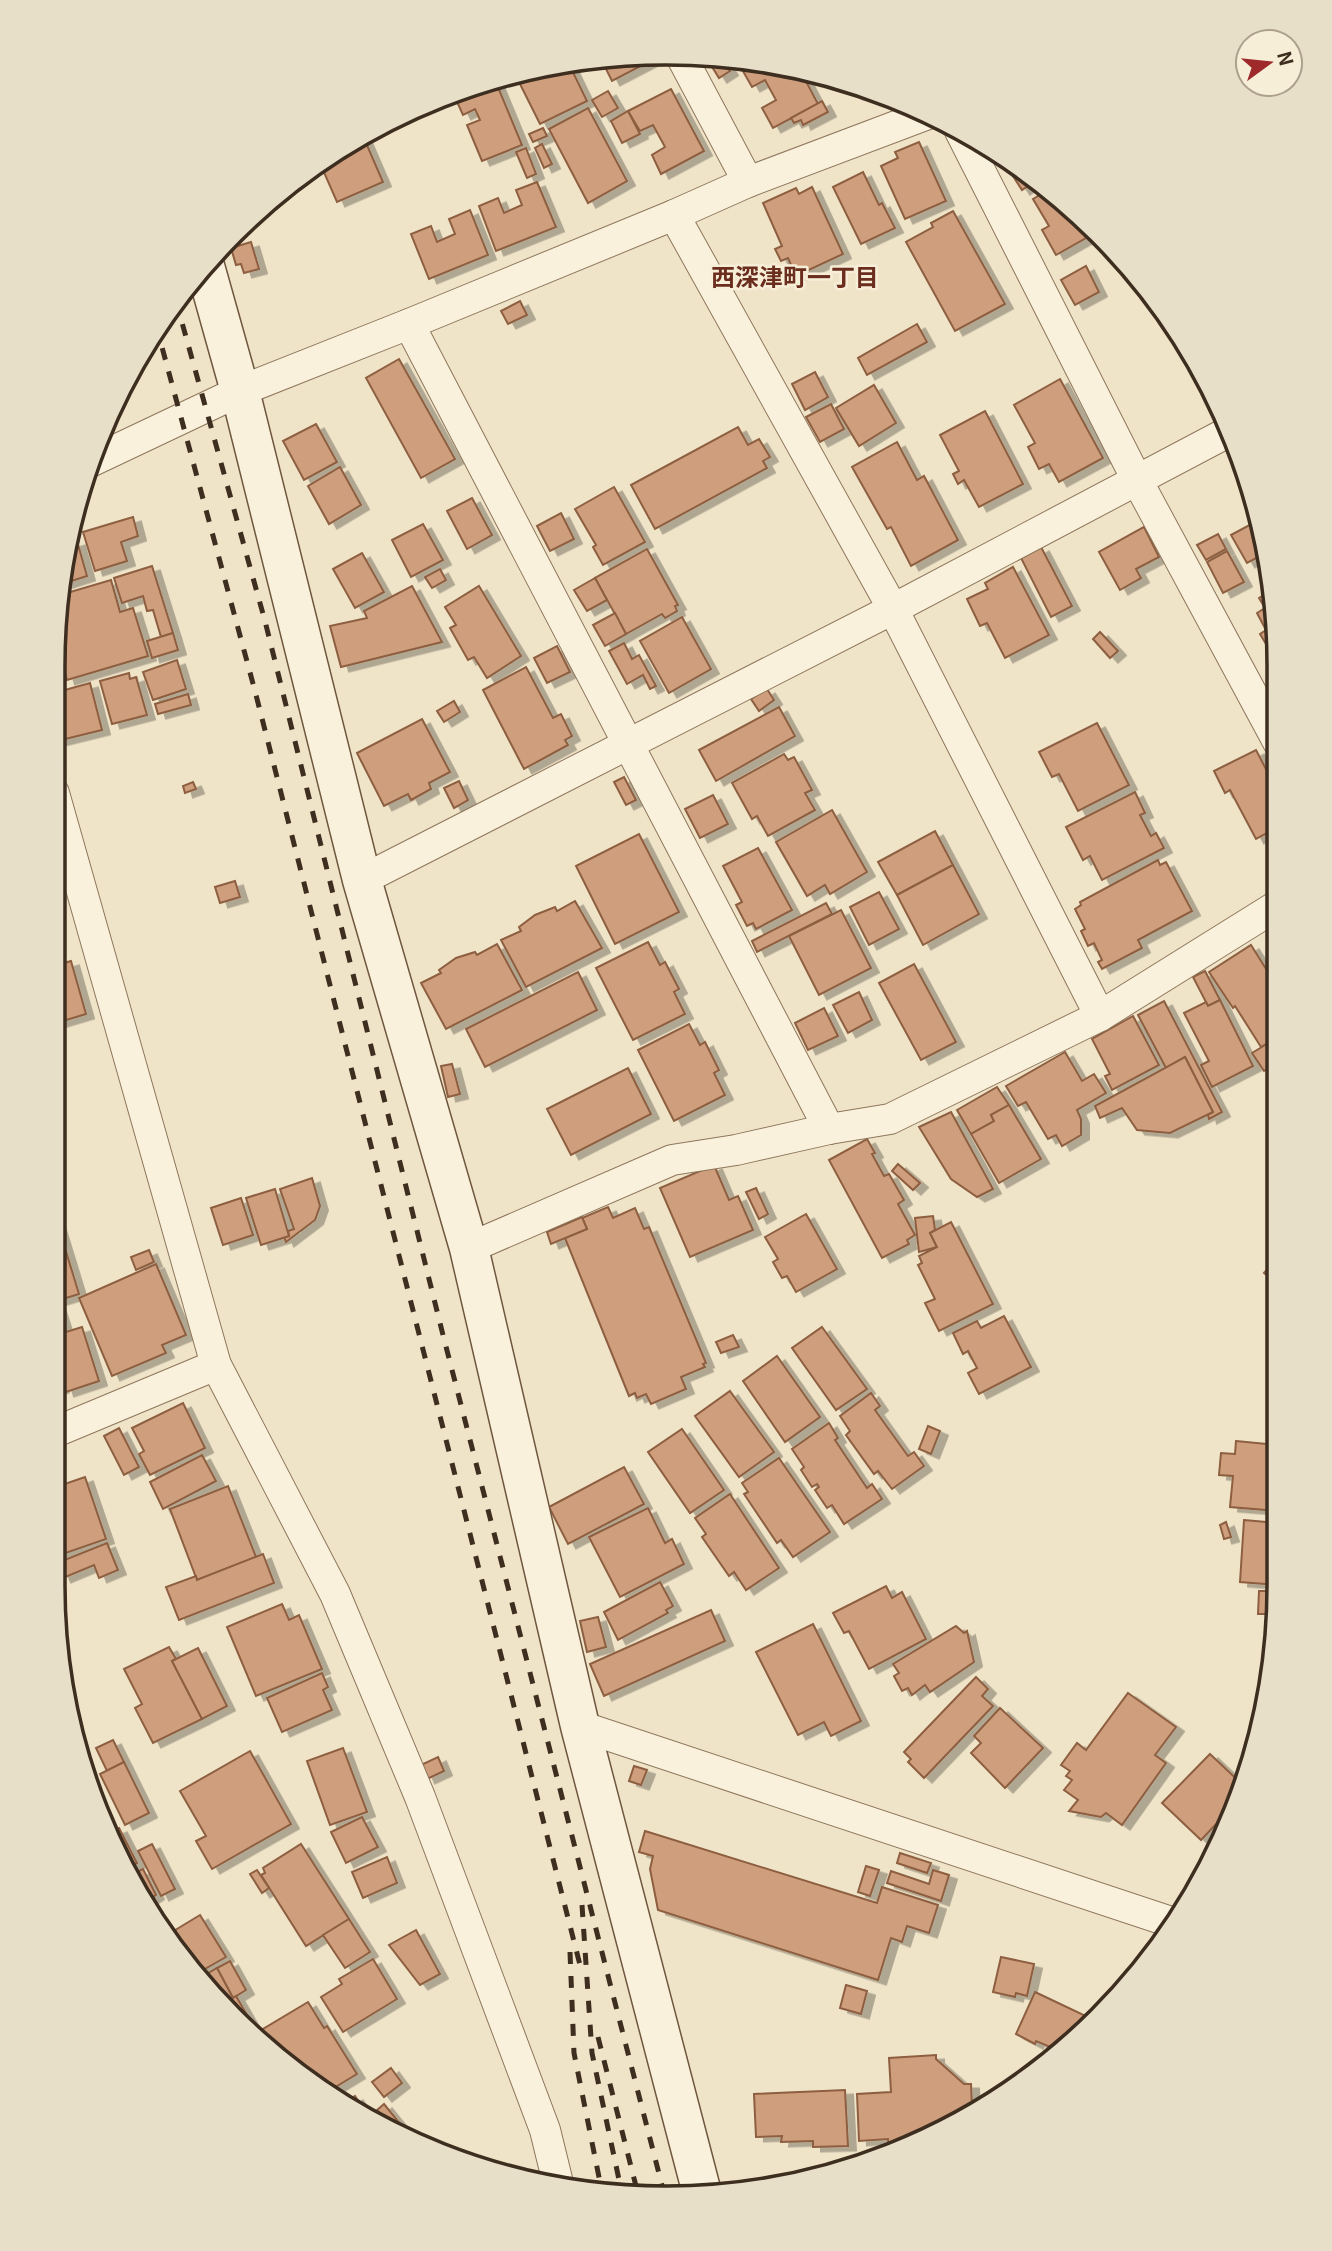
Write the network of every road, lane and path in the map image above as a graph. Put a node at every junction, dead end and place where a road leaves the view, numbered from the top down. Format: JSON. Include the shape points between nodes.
{"nodes":[{"id":1,"x":686,"y":66,"type":"edge"},
{"id":2,"x":914,"y":119,"type":"edge"},
{"id":3,"x":967,"y":145,"type":"edge"},
{"id":4,"x":748,"y":182,"type":"junction"},
{"id":5,"x":674,"y":215,"type":"junction"},
{"id":6,"x":208,"y":277,"type":"edge"},
{"id":7,"x":409,"y":324,"type":"junction"},
{"id":8,"x":240,"y":391,"type":"junction"},
{"id":9,"x":1221,"y":436,"type":"edge"},
{"id":10,"x":103,"y":457,"type":"edge"},
{"id":11,"x":1138,"y":480,"type":"junction"},
{"id":12,"x":893,"y":609,"type":"junction"},
{"id":13,"x":1267,"y":721,"type":"edge"},
{"id":14,"x":628,"y":744,"type":"junction"},
{"id":15,"x":65,"y":832,"type":"edge"},
{"id":16,"x":362,"y":880,"type":"junction"},
{"id":17,"x":1267,"y":912,"type":"edge"},
{"id":18,"x":1100,"y":1016,"type":"junction"},
{"id":19,"x":829,"y":1129,"type":"junction"},
{"id":20,"x":469,"y":1248,"type":"junction"},
{"id":21,"x":215,"y":1365,"type":"junction"},
{"id":22,"x":65,"y":1428,"type":"edge"},
{"id":23,"x":580,"y":1727,"type":"junction"},
{"id":24,"x":1165,"y":1920,"type":"edge"},
{"id":25,"x":556,"y":2176,"type":"edge"},
{"id":26,"x":701,"y":2185,"type":"edge"}],
"edges":[{"from":1,"to":4,"type":"street"},
{"from":2,"to":4,"type":"street"},
{"from":3,"to":11,"type":"street"},
{"from":4,"to":5,"type":"street"},
{"from":5,"to":7,"type":"street"},
{"from":5,"to":12,"type":"street"},
{"from":6,"to":8,"type":"street"},
{"from":7,"to":8,"type":"street"},
{"from":7,"to":14,"type":"street"},
{"from":8,"to":10,"type":"street"},
{"from":8,"to":16,"type":"street"},
{"from":9,"to":11,"type":"street"},
{"from":11,"to":12,"type":"street"},
{"from":11,"to":13,"type":"street"},
{"from":12,"to":14,"type":"street"},
{"from":12,"to":18,"type":"street"},
{"from":14,"to":16,"type":"street"},
{"from":14,"to":19,"type":"street"},
{"from":15,"to":21,"type":"street"},
{"from":16,"to":20,"type":"street"},
{"from":17,"to":18,"type":"street"},
{"from":18,"to":19,"type":"street","via":[[890,1119]]},
{"from":19,"to":20,"type":"street","via":[[672,1160]]},
{"from":20,"to":23,"type":"street"},
{"from":21,"to":22,"type":"street"},
{"from":21,"to":25,"type":"street","via":[[335,1594],[404,1759],[545,2130]]},
{"from":23,"to":24,"type":"street"},
{"from":23,"to":26,"type":"street"}]}
